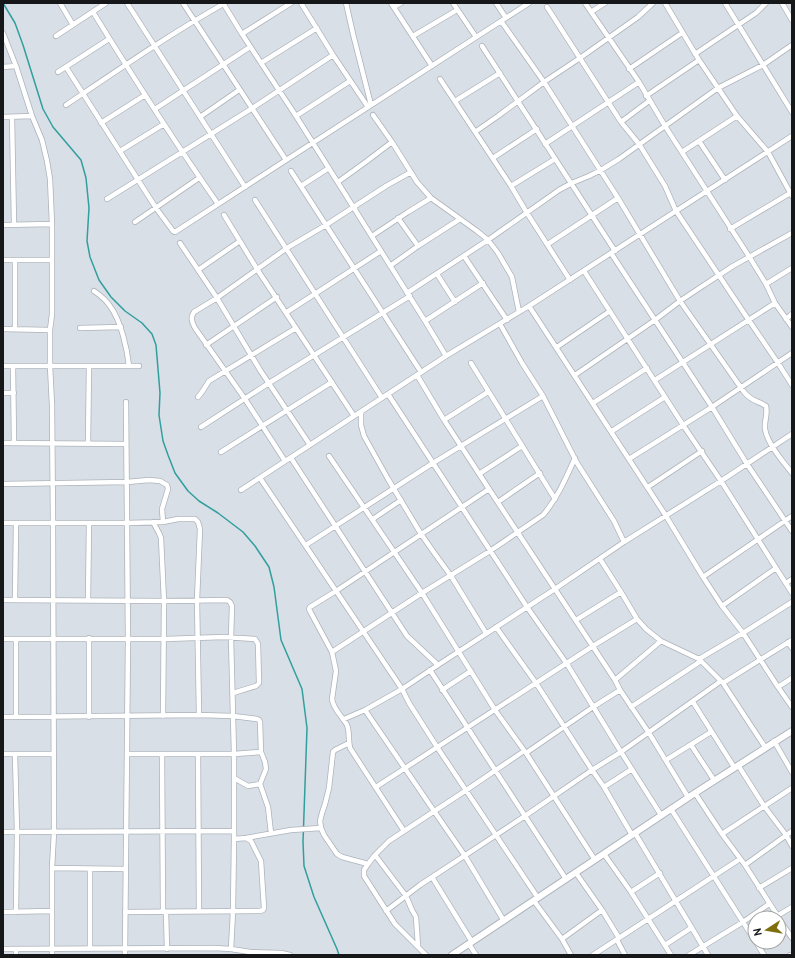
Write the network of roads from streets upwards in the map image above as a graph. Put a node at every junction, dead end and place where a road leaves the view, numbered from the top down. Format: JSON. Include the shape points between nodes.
{"nodes":[{"id":1,"x":60,"y":3,"type":"edge"},
{"id":2,"x":106,"y":3,"type":"edge"},
{"id":3,"x":127,"y":3,"type":"edge"},
{"id":4,"x":182,"y":3,"type":"edge"},
{"id":5,"x":224,"y":3,"type":"edge"},
{"id":6,"x":291,"y":3,"type":"edge"},
{"id":7,"x":300,"y":3,"type":"edge"},
{"id":8,"x":346,"y":3,"type":"edge"},
{"id":9,"x":401,"y":3,"type":"edge"},
{"id":10,"x":453,"y":3,"type":"edge"},
{"id":11,"x":496,"y":3,"type":"edge"},
{"id":12,"x":529,"y":3,"type":"edge"},
{"id":13,"x":585,"y":3,"type":"edge"},
{"id":14,"x":605,"y":3,"type":"edge"},
{"id":15,"x":653,"y":3,"type":"edge"},
{"id":16,"x":665,"y":3,"type":"edge"},
{"id":17,"x":725,"y":3,"type":"edge"},
{"id":18,"x":766,"y":3,"type":"edge"},
{"id":19,"x":782,"y":3,"type":"edge"},
{"id":20,"x":393,"y":5,"type":"edge"},
{"id":21,"x":547,"y":7,"type":"dead end"},
{"id":22,"x":457,"y":10,"type":"junction"},
{"id":23,"x":93,"y":12,"type":"junction"},
{"id":24,"x":591,"y":12,"type":"junction"},
{"id":25,"x":504,"y":19,"type":"junction"},
{"id":26,"x":792,"y":20,"type":"edge"},
{"id":27,"x":194,"y":21,"type":"junction"},
{"id":28,"x":73,"y":25,"type":"junction"},
{"id":29,"x":738,"y":25,"type":"junction"},
{"id":30,"x":317,"y":28,"type":"junction"},
{"id":31,"x":682,"y":32,"type":"junction"},
{"id":32,"x":3,"y":33,"type":"edge"},
{"id":33,"x":242,"y":34,"type":"junction"},
{"id":34,"x":56,"y":36,"type":"dead end"},
{"id":35,"x":413,"y":36,"type":"junction"},
{"id":36,"x":476,"y":37,"type":"junction"},
{"id":37,"x":109,"y":38,"type":"junction"},
{"id":38,"x":608,"y":38,"type":"junction"},
{"id":39,"x":792,"y":45,"type":"edge"},
{"id":40,"x":154,"y":46,"type":"junction"},
{"id":41,"x":482,"y":46,"type":"dead end"},
{"id":42,"x":250,"y":47,"type":"junction"},
{"id":43,"x":695,"y":54,"type":"junction"},
{"id":44,"x":333,"y":55,"type":"junction"},
{"id":45,"x":580,"y":58,"type":"junction"},
{"id":46,"x":699,"y":60,"type":"junction"},
{"id":47,"x":261,"y":63,"type":"junction"},
{"id":48,"x":125,"y":64,"type":"junction"},
{"id":49,"x":223,"y":65,"type":"junction"},
{"id":50,"x":763,"y":65,"type":"junction"},
{"id":51,"x":16,"y":66,"type":"junction"},
{"id":52,"x":432,"y":66,"type":"junction"},
{"id":53,"x":3,"y":67,"type":"edge"},
{"id":54,"x":66,"y":67,"type":"junction"},
{"id":55,"x":629,"y":69,"type":"junction"},
{"id":56,"x":58,"y":72,"type":"dead end"},
{"id":57,"x":500,"y":73,"type":"junction"},
{"id":58,"x":440,"y":79,"type":"dead end"},
{"id":59,"x":350,"y":81,"type":"junction"},
{"id":60,"x":544,"y":82,"type":"junction"},
{"id":61,"x":639,"y":82,"type":"junction"},
{"id":62,"x":718,"y":88,"type":"junction"},
{"id":63,"x":239,"y":90,"type":"junction"},
{"id":64,"x":279,"y":90,"type":"junction"},
{"id":65,"x":183,"y":91,"type":"junction"},
{"id":66,"x":83,"y":94,"type":"junction"},
{"id":67,"x":145,"y":95,"type":"junction"},
{"id":68,"x":646,"y":96,"type":"junction"},
{"id":69,"x":455,"y":101,"type":"junction"},
{"id":70,"x":518,"y":101,"type":"junction"},
{"id":71,"x":649,"y":101,"type":"junction"},
{"id":72,"x":609,"y":102,"type":"junction"},
{"id":73,"x":66,"y":106,"type":"dead end"},
{"id":74,"x":369,"y":106,"type":"junction"},
{"id":75,"x":154,"y":109,"type":"junction"},
{"id":76,"x":251,"y":109,"type":"junction"},
{"id":77,"x":792,"y":112,"type":"edge"},
{"id":78,"x":373,"y":115,"type":"dead end"},
{"id":79,"x":32,"y":116,"type":"junction"},
{"id":80,"x":200,"y":116,"type":"junction"},
{"id":81,"x":296,"y":116,"type":"junction"},
{"id":82,"x":737,"y":116,"type":"junction"},
{"id":83,"x":3,"y":117,"type":"edge"},
{"id":84,"x":12,"y":117,"type":"junction"},
{"id":85,"x":621,"y":122,"type":"junction"},
{"id":86,"x":101,"y":123,"type":"junction"},
{"id":87,"x":164,"y":124,"type":"junction"},
{"id":88,"x":572,"y":126,"type":"junction"},
{"id":89,"x":665,"y":126,"type":"junction"},
{"id":90,"x":537,"y":129,"type":"junction"},
{"id":91,"x":475,"y":132,"type":"junction"},
{"id":92,"x":211,"y":134,"type":"junction"},
{"id":93,"x":792,"y":136,"type":"edge"},
{"id":94,"x":699,"y":141,"type":"junction"},
{"id":95,"x":392,"y":142,"type":"junction"},
{"id":96,"x":313,"y":143,"type":"junction"},
{"id":97,"x":545,"y":144,"type":"junction"},
{"id":98,"x":639,"y":144,"type":"junction"},
{"id":99,"x":120,"y":152,"type":"junction"},
{"id":100,"x":182,"y":152,"type":"junction"},
{"id":101,"x":682,"y":152,"type":"junction"},
{"id":102,"x":768,"y":152,"type":"junction"},
{"id":103,"x":493,"y":158,"type":"junction"},
{"id":104,"x":555,"y":159,"type":"junction"},
{"id":105,"x":286,"y":160,"type":"junction"},
{"id":106,"x":329,"y":168,"type":"junction"},
{"id":107,"x":601,"y":170,"type":"junction"},
{"id":108,"x":291,"y":171,"type":"dead end"},
{"id":109,"x":411,"y":172,"type":"junction"},
{"id":110,"x":199,"y":178,"type":"junction"},
{"id":111,"x":138,"y":180,"type":"junction"},
{"id":112,"x":725,"y":180,"type":"junction"},
{"id":113,"x":338,"y":182,"type":"junction"},
{"id":114,"x":572,"y":183,"type":"junction"},
{"id":115,"x":245,"y":186,"type":"junction"},
{"id":116,"x":301,"y":186,"type":"junction"},
{"id":117,"x":511,"y":186,"type":"junction"},
{"id":118,"x":707,"y":191,"type":"junction"},
{"id":119,"x":792,"y":194,"type":"edge"},
{"id":120,"x":431,"y":198,"type":"junction"},
{"id":121,"x":618,"y":198,"type":"junction"},
{"id":122,"x":106,"y":199,"type":"dead end"},
{"id":123,"x":256,"y":200,"type":"dead end"},
{"id":124,"x":218,"y":204,"type":"junction"},
{"id":125,"x":354,"y":207,"type":"junction"},
{"id":126,"x":156,"y":208,"type":"junction"},
{"id":127,"x":676,"y":211,"type":"junction"},
{"id":128,"x":527,"y":213,"type":"junction"},
{"id":129,"x":224,"y":215,"type":"dead end"},
{"id":130,"x":592,"y":215,"type":"junction"},
{"id":131,"x":398,"y":218,"type":"junction"},
{"id":132,"x":460,"y":219,"type":"junction"},
{"id":133,"x":135,"y":222,"type":"dead end"},
{"id":134,"x":14,"y":224,"type":"junction"},
{"id":135,"x":52,"y":224,"type":"junction"},
{"id":136,"x":3,"y":225,"type":"edge"},
{"id":137,"x":326,"y":225,"type":"junction"},
{"id":138,"x":730,"y":229,"type":"junction"},
{"id":139,"x":792,"y":233,"type":"edge"},
{"id":140,"x":640,"y":234,"type":"junction"},
{"id":141,"x":372,"y":236,"type":"junction"},
{"id":142,"x":488,"y":240,"type":"junction"},
{"id":143,"x":240,"y":241,"type":"junction"},
{"id":144,"x":180,"y":243,"type":"dead end"},
{"id":145,"x":548,"y":244,"type":"junction"},
{"id":146,"x":418,"y":246,"type":"junction"},
{"id":147,"x":287,"y":248,"type":"junction"},
{"id":148,"x":381,"y":251,"type":"junction"},
{"id":149,"x":613,"y":252,"type":"junction"},
{"id":150,"x":464,"y":256,"type":"junction"},
{"id":151,"x":750,"y":258,"type":"junction"},
{"id":152,"x":3,"y":260,"type":"edge"},
{"id":153,"x":15,"y":260,"type":"junction"},
{"id":154,"x":52,"y":260,"type":"junction"},
{"id":155,"x":390,"y":266,"type":"junction"},
{"id":156,"x":257,"y":268,"type":"junction"},
{"id":157,"x":792,"y":268,"type":"edge"},
{"id":158,"x":354,"y":269,"type":"junction"},
{"id":159,"x":198,"y":270,"type":"junction"},
{"id":160,"x":584,"y":271,"type":"junction"},
{"id":161,"x":437,"y":274,"type":"junction"},
{"id":162,"x":719,"y":275,"type":"junction"},
{"id":163,"x":570,"y":280,"type":"junction"},
{"id":164,"x":482,"y":283,"type":"junction"},
{"id":165,"x":766,"y":284,"type":"junction"},
{"id":166,"x":94,"y":291,"type":"dead end"},
{"id":167,"x":316,"y":294,"type":"junction"},
{"id":168,"x":409,"y":295,"type":"junction"},
{"id":169,"x":217,"y":298,"type":"junction"},
{"id":170,"x":277,"y":298,"type":"junction"},
{"id":171,"x":680,"y":301,"type":"junction"},
{"id":172,"x":455,"y":302,"type":"junction"},
{"id":173,"x":775,"y":303,"type":"junction"},
{"id":174,"x":530,"y":306,"type":"junction"},
{"id":175,"x":610,"y":311,"type":"junction"},
{"id":176,"x":287,"y":312,"type":"junction"},
{"id":177,"x":519,"y":312,"type":"junction"},
{"id":178,"x":382,"y":313,"type":"junction"},
{"id":179,"x":792,"y":314,"type":"edge"},
{"id":180,"x":786,"y":319,"type":"junction"},
{"id":181,"x":507,"y":320,"type":"junction"},
{"id":182,"x":656,"y":320,"type":"junction"},
{"id":183,"x":748,"y":320,"type":"junction"},
{"id":184,"x":426,"y":321,"type":"junction"},
{"id":185,"x":500,"y":324,"type":"junction"},
{"id":186,"x":121,"y":327,"type":"junction"},
{"id":187,"x":234,"y":327,"type":"junction"},
{"id":188,"x":792,"y":327,"type":"edge"},
{"id":189,"x":80,"y":328,"type":"dead end"},
{"id":190,"x":296,"y":328,"type":"junction"},
{"id":191,"x":3,"y":329,"type":"edge"},
{"id":192,"x":15,"y":329,"type":"junction"},
{"id":193,"x":50,"y":330,"type":"junction"},
{"id":194,"x":344,"y":338,"type":"junction"},
{"id":195,"x":628,"y":339,"type":"junction"},
{"id":196,"x":710,"y":344,"type":"junction"},
{"id":197,"x":206,"y":345,"type":"junction"},
{"id":198,"x":557,"y":347,"type":"junction"},
{"id":199,"x":792,"y":353,"type":"edge"},
{"id":200,"x":251,"y":355,"type":"junction"},
{"id":201,"x":314,"y":355,"type":"junction"},
{"id":202,"x":446,"y":356,"type":"junction"},
{"id":203,"x":683,"y":361,"type":"junction"},
{"id":204,"x":778,"y":363,"type":"junction"},
{"id":205,"x":471,"y":364,"type":"dead end"},
{"id":206,"x":3,"y":366,"type":"edge"},
{"id":207,"x":13,"y":366,"type":"junction"},
{"id":208,"x":50,"y":366,"type":"junction"},
{"id":209,"x":89,"y":366,"type":"junction"},
{"id":210,"x":129,"y":366,"type":"junction"},
{"id":211,"x":139,"y":366,"type":"dead end"},
{"id":212,"x":647,"y":368,"type":"junction"},
{"id":213,"x":225,"y":372,"type":"junction"},
{"id":214,"x":419,"y":374,"type":"junction"},
{"id":215,"x":575,"y":375,"type":"junction"},
{"id":216,"x":655,"y":380,"type":"junction"},
{"id":217,"x":332,"y":382,"type":"junction"},
{"id":218,"x":269,"y":383,"type":"junction"},
{"id":219,"x":792,"y":385,"type":"edge"},
{"id":220,"x":741,"y":388,"type":"junction"},
{"id":221,"x":488,"y":392,"type":"junction"},
{"id":222,"x":3,"y":393,"type":"edge"},
{"id":223,"x":14,"y":393,"type":"junction"},
{"id":224,"x":388,"y":394,"type":"junction"},
{"id":225,"x":543,"y":396,"type":"junction"},
{"id":226,"x":198,"y":397,"type":"dead end"},
{"id":227,"x":665,"y":397,"type":"junction"},
{"id":228,"x":382,"y":398,"type":"junction"},
{"id":229,"x":245,"y":399,"type":"junction"},
{"id":230,"x":126,"y":402,"type":"dead end"},
{"id":231,"x":593,"y":403,"type":"junction"},
{"id":232,"x":712,"y":406,"type":"junction"},
{"id":233,"x":287,"y":410,"type":"junction"},
{"id":234,"x":361,"y":412,"type":"junction"},
{"id":235,"x":354,"y":416,"type":"junction"},
{"id":236,"x":505,"y":419,"type":"junction"},
{"id":237,"x":444,"y":420,"type":"junction"},
{"id":238,"x":683,"y":425,"type":"junction"},
{"id":239,"x":262,"y":426,"type":"junction"},
{"id":240,"x":202,"y":427,"type":"dead end"},
{"id":241,"x":612,"y":431,"type":"junction"},
{"id":242,"x":792,"y":434,"type":"edge"},
{"id":243,"x":3,"y":443,"type":"edge"},
{"id":244,"x":14,"y":443,"type":"junction"},
{"id":245,"x":52,"y":443,"type":"junction"},
{"id":246,"x":88,"y":444,"type":"junction"},
{"id":247,"x":126,"y":444,"type":"junction"},
{"id":248,"x":310,"y":445,"type":"junction"},
{"id":249,"x":461,"y":446,"type":"junction"},
{"id":250,"x":522,"y":446,"type":"junction"},
{"id":251,"x":773,"y":447,"type":"junction"},
{"id":252,"x":702,"y":451,"type":"junction"},
{"id":253,"x":221,"y":452,"type":"dead end"},
{"id":254,"x":329,"y":456,"type":"dead end"},
{"id":255,"x":291,"y":458,"type":"junction"},
{"id":256,"x":575,"y":458,"type":"junction"},
{"id":257,"x":629,"y":459,"type":"junction"},
{"id":258,"x":285,"y":461,"type":"junction"},
{"id":259,"x":433,"y":463,"type":"junction"},
{"id":260,"x":747,"y":464,"type":"junction"},
{"id":261,"x":540,"y":473,"type":"junction"},
{"id":262,"x":792,"y":473,"type":"edge"},
{"id":263,"x":479,"y":474,"type":"junction"},
{"id":264,"x":260,"y":478,"type":"junction"},
{"id":265,"x":721,"y":481,"type":"junction"},
{"id":266,"x":127,"y":482,"type":"junction"},
{"id":267,"x":3,"y":484,"type":"edge"},
{"id":268,"x":52,"y":484,"type":"junction"},
{"id":269,"x":648,"y":487,"type":"junction"},
{"id":270,"x":393,"y":488,"type":"junction"},
{"id":271,"x":489,"y":489,"type":"junction"},
{"id":272,"x":241,"y":490,"type":"dead end"},
{"id":273,"x":555,"y":499,"type":"junction"},
{"id":274,"x":401,"y":500,"type":"junction"},
{"id":275,"x":498,"y":502,"type":"junction"},
{"id":276,"x":364,"y":507,"type":"junction"},
{"id":277,"x":461,"y":507,"type":"junction"},
{"id":278,"x":666,"y":516,"type":"junction"},
{"id":279,"x":792,"y":516,"type":"edge"},
{"id":280,"x":372,"y":519,"type":"junction"},
{"id":281,"x":786,"y":521,"type":"junction"},
{"id":282,"x":153,"y":522,"type":"junction"},
{"id":283,"x":162,"y":522,"type":"junction"},
{"id":284,"x":3,"y":523,"type":"edge"},
{"id":285,"x":16,"y":523,"type":"junction"},
{"id":286,"x":53,"y":523,"type":"junction"},
{"id":287,"x":89,"y":523,"type":"junction"},
{"id":288,"x":126,"y":523,"type":"junction"},
{"id":289,"x":336,"y":526,"type":"junction"},
{"id":290,"x":792,"y":531,"type":"edge"},
{"id":291,"x":518,"y":532,"type":"junction"},
{"id":292,"x":422,"y":534,"type":"junction"},
{"id":293,"x":758,"y":539,"type":"junction"},
{"id":294,"x":624,"y":542,"type":"junction"},
{"id":295,"x":306,"y":545,"type":"junction"},
{"id":296,"x":490,"y":551,"type":"junction"},
{"id":297,"x":394,"y":552,"type":"junction"},
{"id":298,"x":600,"y":559,"type":"junction"},
{"id":299,"x":776,"y":568,"type":"junction"},
{"id":300,"x":364,"y":572,"type":"junction"},
{"id":301,"x":451,"y":576,"type":"junction"},
{"id":302,"x":703,"y":577,"type":"junction"},
{"id":303,"x":792,"y":579,"type":"edge"},
{"id":304,"x":786,"y":583,"type":"junction"},
{"id":305,"x":555,"y":589,"type":"junction"},
{"id":306,"x":336,"y":591,"type":"junction"},
{"id":307,"x":621,"y":592,"type":"junction"},
{"id":308,"x":422,"y":593,"type":"junction"},
{"id":309,"x":792,"y":593,"type":"edge"},
{"id":310,"x":3,"y":600,"type":"edge"},
{"id":311,"x":16,"y":600,"type":"junction"},
{"id":312,"x":197,"y":600,"type":"junction"},
{"id":313,"x":53,"y":601,"type":"junction"},
{"id":314,"x":88,"y":601,"type":"junction"},
{"id":315,"x":127,"y":601,"type":"junction"},
{"id":316,"x":164,"y":601,"type":"junction"},
{"id":317,"x":792,"y":602,"type":"edge"},
{"id":318,"x":722,"y":606,"type":"junction"},
{"id":319,"x":527,"y":607,"type":"junction"},
{"id":320,"x":393,"y":613,"type":"junction"},
{"id":321,"x":637,"y":619,"type":"junction"},
{"id":322,"x":576,"y":620,"type":"junction"},
{"id":323,"x":496,"y":626,"type":"junction"},
{"id":324,"x":364,"y":632,"type":"junction"},
{"id":325,"x":486,"y":633,"type":"junction"},
{"id":326,"x":743,"y":634,"type":"junction"},
{"id":327,"x":89,"y":638,"type":"junction"},
{"id":328,"x":198,"y":638,"type":"junction"},
{"id":329,"x":231,"y":638,"type":"junction"},
{"id":330,"x":3,"y":639,"type":"edge"},
{"id":331,"x":16,"y":639,"type":"junction"},
{"id":332,"x":53,"y":639,"type":"junction"},
{"id":333,"x":128,"y":639,"type":"junction"},
{"id":334,"x":164,"y":639,"type":"junction"},
{"id":335,"x":661,"y":641,"type":"junction"},
{"id":336,"x":790,"y":641,"type":"edge"},
{"id":337,"x":593,"y":646,"type":"junction"},
{"id":338,"x":792,"y":648,"type":"edge"},
{"id":339,"x":459,"y":651,"type":"junction"},
{"id":340,"x":332,"y":652,"type":"junction"},
{"id":341,"x":700,"y":660,"type":"junction"},
{"id":342,"x":760,"y":660,"type":"junction"},
{"id":343,"x":438,"y":664,"type":"junction"},
{"id":344,"x":567,"y":664,"type":"junction"},
{"id":345,"x":430,"y":670,"type":"junction"},
{"id":346,"x":471,"y":670,"type":"junction"},
{"id":347,"x":792,"y":678,"type":"edge"},
{"id":348,"x":615,"y":680,"type":"junction"},
{"id":349,"x":722,"y":682,"type":"junction"},
{"id":350,"x":536,"y":684,"type":"junction"},
{"id":351,"x":778,"y":687,"type":"junction"},
{"id":352,"x":402,"y":689,"type":"junction"},
{"id":353,"x":442,"y":690,"type":"junction"},
{"id":354,"x":620,"y":690,"type":"junction"},
{"id":355,"x":233,"y":693,"type":"junction"},
{"id":356,"x":693,"y":702,"type":"junction"},
{"id":357,"x":593,"y":707,"type":"junction"},
{"id":358,"x":631,"y":707,"type":"junction"},
{"id":359,"x":792,"y":707,"type":"edge"},
{"id":360,"x":365,"y":710,"type":"junction"},
{"id":361,"x":495,"y":710,"type":"junction"},
{"id":362,"x":199,"y":715,"type":"junction"},
{"id":363,"x":127,"y":716,"type":"junction"},
{"id":364,"x":163,"y":716,"type":"junction"},
{"id":365,"x":233,"y":716,"type":"junction"},
{"id":366,"x":3,"y":717,"type":"edge"},
{"id":367,"x":16,"y":717,"type":"junction"},
{"id":368,"x":54,"y":717,"type":"junction"},
{"id":369,"x":89,"y":717,"type":"junction"},
{"id":370,"x":344,"y":719,"type":"junction"},
{"id":371,"x":468,"y":728,"type":"junction"},
{"id":372,"x":564,"y":728,"type":"junction"},
{"id":373,"x":792,"y":730,"type":"edge"},
{"id":374,"x":711,"y":732,"type":"junction"},
{"id":375,"x":649,"y":733,"type":"junction"},
{"id":376,"x":774,"y":741,"type":"junction"},
{"id":377,"x":349,"y":743,"type":"junction"},
{"id":378,"x":691,"y":745,"type":"junction"},
{"id":379,"x":437,"y":747,"type":"junction"},
{"id":380,"x":765,"y":747,"type":"junction"},
{"id":381,"x":261,"y":752,"type":"junction"},
{"id":382,"x":525,"y":752,"type":"junction"},
{"id":383,"x":621,"y":752,"type":"junction"},
{"id":384,"x":3,"y":754,"type":"edge"},
{"id":385,"x":15,"y":754,"type":"junction"},
{"id":386,"x":54,"y":754,"type":"junction"},
{"id":387,"x":127,"y":754,"type":"junction"},
{"id":388,"x":162,"y":754,"type":"junction"},
{"id":389,"x":198,"y":754,"type":"junction"},
{"id":390,"x":234,"y":754,"type":"junction"},
{"id":391,"x":666,"y":760,"type":"junction"},
{"id":392,"x":736,"y":766,"type":"junction"},
{"id":393,"x":405,"y":769,"type":"junction"},
{"id":394,"x":632,"y":769,"type":"junction"},
{"id":395,"x":495,"y":770,"type":"junction"},
{"id":396,"x":592,"y":770,"type":"junction"},
{"id":397,"x":792,"y":772,"type":"edge"},
{"id":398,"x":234,"y":778,"type":"junction"},
{"id":399,"x":714,"y":780,"type":"junction"},
{"id":400,"x":260,"y":784,"type":"junction"},
{"id":401,"x":376,"y":787,"type":"junction"},
{"id":402,"x":604,"y":787,"type":"junction"},
{"id":403,"x":792,"y":788,"type":"edge"},
{"id":404,"x":465,"y":791,"type":"junction"},
{"id":405,"x":695,"y":793,"type":"junction"},
{"id":406,"x":554,"y":796,"type":"junction"},
{"id":407,"x":688,"y":797,"type":"junction"},
{"id":408,"x":764,"y":806,"type":"junction"},
{"id":409,"x":671,"y":809,"type":"junction"},
{"id":410,"x":434,"y":811,"type":"junction"},
{"id":411,"x":661,"y":815,"type":"junction"},
{"id":412,"x":525,"y":816,"type":"junction"},
{"id":413,"x":321,"y":828,"type":"junction"},
{"id":414,"x":198,"y":830,"type":"junction"},
{"id":415,"x":234,"y":830,"type":"junction"},
{"id":416,"x":17,"y":831,"type":"junction"},
{"id":417,"x":126,"y":831,"type":"junction"},
{"id":418,"x":163,"y":831,"type":"junction"},
{"id":419,"x":404,"y":831,"type":"junction"},
{"id":420,"x":792,"y":831,"type":"edge"},
{"id":421,"x":3,"y":832,"type":"edge"},
{"id":422,"x":54,"y":832,"type":"junction"},
{"id":423,"x":271,"y":833,"type":"junction"},
{"id":424,"x":634,"y":834,"type":"junction"},
{"id":425,"x":722,"y":834,"type":"junction"},
{"id":426,"x":496,"y":835,"type":"junction"},
{"id":427,"x":786,"y":835,"type":"junction"},
{"id":428,"x":246,"y":838,"type":"junction"},
{"id":429,"x":234,"y":839,"type":"junction"},
{"id":430,"x":792,"y":846,"type":"edge"},
{"id":431,"x":375,"y":854,"type":"junction"},
{"id":432,"x":604,"y":854,"type":"junction"},
{"id":433,"x":465,"y":856,"type":"junction"},
{"id":434,"x":740,"y":859,"type":"junction"},
{"id":435,"x":595,"y":860,"type":"junction"},
{"id":436,"x":368,"y":864,"type":"junction"},
{"id":437,"x":745,"y":865,"type":"junction"},
{"id":438,"x":52,"y":868,"type":"junction"},
{"id":439,"x":126,"y":868,"type":"junction"},
{"id":440,"x":792,"y":868,"type":"edge"},
{"id":441,"x":90,"y":869,"type":"junction"},
{"id":442,"x":576,"y":873,"type":"junction"},
{"id":443,"x":660,"y":873,"type":"junction"},
{"id":444,"x":714,"y":876,"type":"junction"},
{"id":445,"x":432,"y":877,"type":"junction"},
{"id":446,"x":566,"y":879,"type":"junction"},
{"id":447,"x":759,"y":888,"type":"junction"},
{"id":448,"x":631,"y":892,"type":"junction"},
{"id":449,"x":406,"y":896,"type":"junction"},
{"id":450,"x":536,"y":899,"type":"junction"},
{"id":451,"x":676,"y":901,"type":"junction"},
{"id":452,"x":769,"y":904,"type":"junction"},
{"id":453,"x":602,"y":910,"type":"junction"},
{"id":454,"x":773,"y":910,"type":"edge"},
{"id":455,"x":52,"y":911,"type":"junction"},
{"id":456,"x":199,"y":911,"type":"junction"},
{"id":457,"x":233,"y":911,"type":"junction"},
{"id":458,"x":386,"y":911,"type":"junction"},
{"id":459,"x":3,"y":912,"type":"edge"},
{"id":460,"x":16,"y":912,"type":"junction"},
{"id":461,"x":125,"y":912,"type":"junction"},
{"id":462,"x":164,"y":912,"type":"junction"},
{"id":463,"x":648,"y":919,"type":"junction"},
{"id":464,"x":504,"y":921,"type":"junction"},
{"id":465,"x":743,"y":922,"type":"junction"},
{"id":466,"x":691,"y":928,"type":"junction"},
{"id":467,"x":747,"y":928,"type":"edge"},
{"id":468,"x":562,"y":939,"type":"junction"},
{"id":469,"x":618,"y":939,"type":"junction"},
{"id":470,"x":471,"y":943,"type":"junction"},
{"id":471,"x":665,"y":945,"type":"junction"},
{"id":472,"x":418,"y":947,"type":"junction"},
{"id":473,"x":703,"y":947,"type":"junction"},
{"id":474,"x":52,"y":948,"type":"junction"},
{"id":475,"x":125,"y":948,"type":"junction"},
{"id":476,"x":3,"y":949,"type":"edge"},
{"id":477,"x":16,"y":949,"type":"junction"},
{"id":478,"x":90,"y":949,"type":"junction"},
{"id":479,"x":166,"y":949,"type":"junction"},
{"id":480,"x":173,"y":949,"type":"junction"},
{"id":481,"x":231,"y":949,"type":"junction"},
{"id":482,"x":238,"y":953,"type":"edge"},
{"id":483,"x":16,"y":955,"type":"edge"},
{"id":484,"x":52,"y":955,"type":"edge"},
{"id":485,"x":125,"y":955,"type":"edge"},
{"id":486,"x":173,"y":955,"type":"edge"},
{"id":487,"x":290,"y":955,"type":"edge"},
{"id":488,"x":426,"y":955,"type":"edge"},
{"id":489,"x":452,"y":955,"type":"edge"},
{"id":490,"x":476,"y":955,"type":"edge"},
{"id":491,"x":571,"y":955,"type":"edge"},
{"id":492,"x":593,"y":955,"type":"edge"},
{"id":493,"x":626,"y":955,"type":"edge"},
{"id":494,"x":672,"y":955,"type":"edge"},
{"id":495,"x":690,"y":955,"type":"edge"},
{"id":496,"x":708,"y":955,"type":"edge"}],
"edges":[{"from":1,"to":28,"type":"street"},
{"from":2,"to":23,"type":"street"},
{"from":3,"to":40,"type":"street"},
{"from":4,"to":27,"type":"street"},
{"from":5,"to":27,"type":"street"},
{"from":5,"to":33,"type":"street"},
{"from":6,"to":33,"type":"street"},
{"from":7,"to":30,"type":"street"},
{"from":8,"to":74,"type":"street"},
{"from":9,"to":20,"type":"street"},
{"from":10,"to":22,"type":"street"},
{"from":11,"to":25,"type":"street"},
{"from":12,"to":25,"type":"street"},
{"from":13,"to":24,"type":"street"},
{"from":14,"to":24,"type":"street"},
{"from":15,"to":38,"type":"street"},
{"from":16,"to":31,"type":"street"},
{"from":17,"to":29,"type":"street"},
{"from":18,"to":29,"type":"street"},
{"from":19,"to":26,"type":"street"},
{"from":20,"to":35,"type":"street"},
{"from":21,"to":45,"type":"street"},
{"from":22,"to":35,"type":"street"},
{"from":22,"to":36,"type":"street"},
{"from":23,"to":28,"type":"street"},
{"from":23,"to":37,"type":"street"},
{"from":24,"to":38,"type":"street"},
{"from":25,"to":36,"type":"street"},
{"from":25,"to":60,"type":"street"},
{"from":27,"to":40,"type":"street"},
{"from":27,"to":49,"type":"street"},
{"from":28,"to":34,"type":"street"},
{"from":29,"to":43,"type":"street"},
{"from":29,"to":50,"type":"street"},
{"from":30,"to":44,"type":"street"},
{"from":30,"to":47,"type":"street"},
{"from":31,"to":43,"type":"street"},
{"from":31,"to":55,"type":"street"},
{"from":32,"to":51,"type":"street"},
{"from":33,"to":42,"type":"street"},
{"from":35,"to":52,"type":"street"},
{"from":36,"to":52,"type":"street"},
{"from":37,"to":48,"type":"street"},
{"from":37,"to":54,"type":"street"},
{"from":38,"to":45,"type":"street"},
{"from":38,"to":55,"type":"street"},
{"from":39,"to":50,"type":"street"},
{"from":40,"to":48,"type":"street"},
{"from":40,"to":65,"type":"street"},
{"from":41,"to":57,"type":"street"},
{"from":42,"to":47,"type":"street"},
{"from":42,"to":49,"type":"street"},
{"from":43,"to":46,"type":"street"},
{"from":44,"to":59,"type":"street"},
{"from":44,"to":64,"type":"street"},
{"from":45,"to":60,"type":"street"},
{"from":45,"to":72,"type":"street"},
{"from":46,"to":62,"type":"street"},
{"from":46,"to":68,"type":"street"},
{"from":47,"to":64,"type":"street"},
{"from":48,"to":66,"type":"street"},
{"from":48,"to":67,"type":"street"},
{"from":49,"to":63,"type":"street"},
{"from":49,"to":65,"type":"street"},
{"from":50,"to":62,"type":"street"},
{"from":50,"to":77,"type":"street"},
{"from":51,"to":53,"type":"street"},
{"from":51,"to":79,"type":"street"},
{"from":52,"to":74,"type":"street"},
{"from":54,"to":56,"type":"street"},
{"from":54,"to":66,"type":"street"},
{"from":55,"to":61,"type":"street"},
{"from":57,"to":69,"type":"street"},
{"from":57,"to":70,"type":"street"},
{"from":58,"to":69,"type":"street"},
{"from":59,"to":74,"type":"street"},
{"from":59,"to":81,"type":"street"},
{"from":60,"to":70,"type":"street"},
{"from":60,"to":88,"type":"street"},
{"from":61,"to":68,"type":"street"},
{"from":61,"to":72,"type":"street"},
{"from":62,"to":82,"type":"street"},
{"from":62,"to":89,"type":"street"},
{"from":63,"to":76,"type":"street"},
{"from":63,"to":80,"type":"street"},
{"from":64,"to":76,"type":"street"},
{"from":64,"to":81,"type":"street"},
{"from":65,"to":75,"type":"street"},
{"from":65,"to":80,"type":"street"},
{"from":66,"to":73,"type":"street"},
{"from":66,"to":86,"type":"street"},
{"from":67,"to":75,"type":"street"},
{"from":67,"to":86,"type":"street"},
{"from":68,"to":71,"type":"street"},
{"from":69,"to":91,"type":"street"},
{"from":70,"to":90,"type":"street"},
{"from":70,"to":91,"type":"street"},
{"from":71,"to":85,"type":"street"},
{"from":71,"to":89,"type":"street"},
{"from":72,"to":85,"type":"street"},
{"from":72,"to":88,"type":"street"},
{"from":74,"to":96,"type":"street"},
{"from":75,"to":87,"type":"street"},
{"from":76,"to":92,"type":"street"},
{"from":76,"to":105,"type":"street"},
{"from":78,"to":95,"type":"street"},
{"from":79,"to":84,"type":"street"},
{"from":79,"to":135,"type":"street","via":[[47,161]]},
{"from":80,"to":92,"type":"street"},
{"from":81,"to":96,"type":"street"},
{"from":82,"to":94,"type":"street"},
{"from":82,"to":102,"type":"street"},
{"from":83,"to":84,"type":"street"},
{"from":84,"to":134,"type":"street"},
{"from":85,"to":98,"type":"street"},
{"from":86,"to":99,"type":"street"},
{"from":87,"to":99,"type":"street"},
{"from":87,"to":100,"type":"street"},
{"from":88,"to":97,"type":"street"},
{"from":88,"to":107,"type":"street"},
{"from":89,"to":98,"type":"street"},
{"from":89,"to":101,"type":"street"},
{"from":90,"to":97,"type":"street"},
{"from":90,"to":103,"type":"street"},
{"from":91,"to":103,"type":"street"},
{"from":92,"to":100,"type":"street"},
{"from":92,"to":115,"type":"street"},
{"from":93,"to":102,"type":"street"},
{"from":94,"to":101,"type":"street"},
{"from":94,"to":112,"type":"street"},
{"from":95,"to":109,"type":"street"},
{"from":95,"to":113,"type":"street"},
{"from":96,"to":105,"type":"street"},
{"from":96,"to":106,"type":"street"},
{"from":97,"to":104,"type":"street"},
{"from":98,"to":107,"type":"street"},
{"from":98,"to":127,"type":"street","via":[[665,186]]},
{"from":99,"to":111,"type":"street"},
{"from":100,"to":110,"type":"street"},
{"from":100,"to":111,"type":"street"},
{"from":101,"to":118,"type":"street"},
{"from":102,"to":112,"type":"street"},
{"from":102,"to":119,"type":"street"},
{"from":103,"to":117,"type":"street"},
{"from":104,"to":114,"type":"street"},
{"from":104,"to":117,"type":"street"},
{"from":105,"to":115,"type":"street"},
{"from":106,"to":113,"type":"street"},
{"from":106,"to":116,"type":"street"},
{"from":107,"to":114,"type":"street"},
{"from":107,"to":121,"type":"street"},
{"from":108,"to":116,"type":"street"},
{"from":109,"to":120,"type":"street"},
{"from":109,"to":125,"type":"street"},
{"from":110,"to":124,"type":"street"},
{"from":110,"to":126,"type":"street"},
{"from":111,"to":122,"type":"street"},
{"from":111,"to":126,"type":"street"},
{"from":112,"to":118,"type":"street"},
{"from":113,"to":125,"type":"street"},
{"from":114,"to":128,"type":"street"},
{"from":114,"to":130,"type":"street"},
{"from":115,"to":124,"type":"street"},
{"from":116,"to":137,"type":"street"},
{"from":117,"to":128,"type":"street"},
{"from":118,"to":127,"type":"street"},
{"from":118,"to":138,"type":"street"},
{"from":119,"to":138,"type":"street"},
{"from":120,"to":131,"type":"street"},
{"from":120,"to":132,"type":"street"},
{"from":121,"to":130,"type":"street"},
{"from":121,"to":140,"type":"street"},
{"from":123,"to":147,"type":"street"},
{"from":124,"to":126,"type":"street","via":[[175,232]]},
{"from":125,"to":137,"type":"street"},
{"from":125,"to":141,"type":"street"},
{"from":126,"to":133,"type":"street"},
{"from":127,"to":140,"type":"street"},
{"from":127,"to":162,"type":"street"},
{"from":128,"to":142,"type":"street"},
{"from":128,"to":145,"type":"street"},
{"from":129,"to":143,"type":"street"},
{"from":130,"to":145,"type":"street"},
{"from":130,"to":149,"type":"street"},
{"from":131,"to":141,"type":"street"},
{"from":131,"to":146,"type":"street"},
{"from":132,"to":142,"type":"street"},
{"from":132,"to":146,"type":"street"},
{"from":134,"to":135,"type":"street"},
{"from":134,"to":136,"type":"street"},
{"from":135,"to":154,"type":"street"},
{"from":137,"to":147,"type":"street"},
{"from":137,"to":158,"type":"street"},
{"from":138,"to":151,"type":"street"},
{"from":139,"to":151,"type":"street"},
{"from":140,"to":149,"type":"street"},
{"from":140,"to":171,"type":"street"},
{"from":141,"to":148,"type":"street"},
{"from":142,"to":150,"type":"street"},
{"from":142,"to":177,"type":"street","via":[[512,277]]},
{"from":143,"to":156,"type":"street"},
{"from":143,"to":159,"type":"street"},
{"from":144,"to":159,"type":"street"},
{"from":145,"to":163,"type":"street"},
{"from":146,"to":155,"type":"street"},
{"from":147,"to":156,"type":"street"},
{"from":147,"to":167,"type":"street"},
{"from":148,"to":155,"type":"street"},
{"from":148,"to":158,"type":"street"},
{"from":149,"to":160,"type":"street"},
{"from":149,"to":182,"type":"street"},
{"from":150,"to":161,"type":"street"},
{"from":150,"to":164,"type":"street"},
{"from":151,"to":162,"type":"street"},
{"from":151,"to":165,"type":"street"},
{"from":152,"to":153,"type":"street"},
{"from":153,"to":154,"type":"street"},
{"from":153,"to":192,"type":"street"},
{"from":154,"to":193,"type":"street"},
{"from":155,"to":168,"type":"street"},
{"from":156,"to":169,"type":"street"},
{"from":156,"to":170,"type":"street"},
{"from":157,"to":165,"type":"street"},
{"from":158,"to":167,"type":"street"},
{"from":158,"to":178,"type":"street"},
{"from":159,"to":169,"type":"street"},
{"from":160,"to":163,"type":"street"},
{"from":160,"to":175,"type":"street"},
{"from":161,"to":168,"type":"street"},
{"from":161,"to":172,"type":"street"},
{"from":162,"to":171,"type":"street"},
{"from":162,"to":183,"type":"street"},
{"from":163,"to":174,"type":"street"},
{"from":164,"to":172,"type":"street"},
{"from":164,"to":181,"type":"street"},
{"from":165,"to":173,"type":"street"},
{"from":166,"to":186,"type":"street","via":[[110,305]]},
{"from":167,"to":176,"type":"street"},
{"from":167,"to":194,"type":"street"},
{"from":168,"to":178,"type":"street"},
{"from":168,"to":184,"type":"street"},
{"from":169,"to":187,"type":"street"},
{"from":169,"to":197,"type":"street","via":[[192,315],[195,328]]},
{"from":170,"to":176,"type":"street"},
{"from":170,"to":187,"type":"street"},
{"from":171,"to":182,"type":"street"},
{"from":171,"to":196,"type":"street"},
{"from":172,"to":184,"type":"street"},
{"from":173,"to":180,"type":"street"},
{"from":173,"to":183,"type":"street"},
{"from":174,"to":177,"type":"street"},
{"from":174,"to":198,"type":"street"},
{"from":175,"to":195,"type":"street"},
{"from":175,"to":198,"type":"street"},
{"from":176,"to":190,"type":"street"},
{"from":177,"to":181,"type":"street"},
{"from":178,"to":194,"type":"street"},
{"from":178,"to":214,"type":"street"},
{"from":179,"to":180,"type":"street"},
{"from":180,"to":188,"type":"street"},
{"from":181,"to":185,"type":"street"},
{"from":182,"to":195,"type":"street"},
{"from":182,"to":203,"type":"street"},
{"from":183,"to":196,"type":"street"},
{"from":183,"to":204,"type":"street"},
{"from":184,"to":202,"type":"street"},
{"from":185,"to":202,"type":"street"},
{"from":185,"to":225,"type":"street"},
{"from":186,"to":189,"type":"street"},
{"from":186,"to":210,"type":"street"},
{"from":187,"to":197,"type":"street"},
{"from":187,"to":200,"type":"street"},
{"from":190,"to":200,"type":"street"},
{"from":190,"to":201,"type":"street"},
{"from":191,"to":192,"type":"street"},
{"from":192,"to":193,"type":"street"},
{"from":193,"to":208,"type":"street"},
{"from":194,"to":201,"type":"street"},
{"from":194,"to":228,"type":"street"},
{"from":195,"to":212,"type":"street"},
{"from":195,"to":215,"type":"street"},
{"from":196,"to":203,"type":"street"},
{"from":196,"to":220,"type":"street"},
{"from":197,"to":213,"type":"street"},
{"from":198,"to":215,"type":"street"},
{"from":199,"to":204,"type":"street"},
{"from":200,"to":213,"type":"street"},
{"from":200,"to":218,"type":"street"},
{"from":201,"to":217,"type":"street"},
{"from":201,"to":218,"type":"street"},
{"from":202,"to":214,"type":"street"},
{"from":203,"to":216,"type":"street"},
{"from":203,"to":232,"type":"street"},
{"from":204,"to":219,"type":"street"},
{"from":204,"to":220,"type":"street"},
{"from":205,"to":221,"type":"street"},
{"from":206,"to":207,"type":"street"},
{"from":207,"to":208,"type":"street"},
{"from":207,"to":223,"type":"street"},
{"from":208,"to":209,"type":"street"},
{"from":208,"to":245,"type":"street"},
{"from":209,"to":210,"type":"street"},
{"from":209,"to":246,"type":"street"},
{"from":210,"to":211,"type":"street"},
{"from":212,"to":216,"type":"street"},
{"from":212,"to":231,"type":"street"},
{"from":213,"to":226,"type":"street","via":[[209,381]]},
{"from":213,"to":229,"type":"street"},
{"from":214,"to":224,"type":"street"},
{"from":214,"to":237,"type":"street"},
{"from":215,"to":231,"type":"street"},
{"from":216,"to":227,"type":"street"},
{"from":217,"to":233,"type":"street"},
{"from":217,"to":235,"type":"street"},
{"from":218,"to":229,"type":"street"},
{"from":218,"to":233,"type":"street"},
{"from":220,"to":232,"type":"street"},
{"from":220,"to":251,"type":"street","via":[[749,398],[766,406],[765,429]]},
{"from":221,"to":236,"type":"street"},
{"from":221,"to":237,"type":"street"},
{"from":222,"to":223,"type":"street"},
{"from":223,"to":244,"type":"street"},
{"from":224,"to":228,"type":"street"},
{"from":224,"to":259,"type":"street"},
{"from":225,"to":236,"type":"street"},
{"from":225,"to":256,"type":"street"},
{"from":227,"to":238,"type":"street"},
{"from":227,"to":241,"type":"street"},
{"from":228,"to":234,"type":"street"},
{"from":229,"to":239,"type":"street"},
{"from":229,"to":240,"type":"street"},
{"from":230,"to":247,"type":"street"},
{"from":231,"to":241,"type":"street"},
{"from":232,"to":238,"type":"street"},
{"from":232,"to":260,"type":"street"},
{"from":233,"to":239,"type":"street"},
{"from":233,"to":248,"type":"street"},
{"from":234,"to":235,"type":"street"},
{"from":234,"to":270,"type":"street","via":[[364,436]]},
{"from":235,"to":248,"type":"street"},
{"from":236,"to":249,"type":"street"},
{"from":236,"to":250,"type":"street"},
{"from":237,"to":249,"type":"street"},
{"from":238,"to":252,"type":"street"},
{"from":238,"to":257,"type":"street"},
{"from":239,"to":253,"type":"street"},
{"from":239,"to":258,"type":"street"},
{"from":241,"to":257,"type":"street"},
{"from":242,"to":251,"type":"street"},
{"from":243,"to":244,"type":"street"},
{"from":244,"to":245,"type":"street"},
{"from":245,"to":246,"type":"street"},
{"from":245,"to":268,"type":"street"},
{"from":246,"to":247,"type":"street"},
{"from":247,"to":266,"type":"street"},
{"from":248,"to":255,"type":"street"},
{"from":249,"to":259,"type":"street"},
{"from":249,"to":263,"type":"street"},
{"from":250,"to":261,"type":"street"},
{"from":250,"to":263,"type":"street"},
{"from":251,"to":260,"type":"street"},
{"from":251,"to":262,"type":"street"},
{"from":252,"to":265,"type":"street"},
{"from":252,"to":269,"type":"street"},
{"from":254,"to":276,"type":"street"},
{"from":255,"to":258,"type":"street"},
{"from":255,"to":289,"type":"street"},
{"from":256,"to":273,"type":"street"},
{"from":256,"to":294,"type":"street"},
{"from":257,"to":269,"type":"street"},
{"from":258,"to":264,"type":"street"},
{"from":259,"to":270,"type":"street"},
{"from":259,"to":277,"type":"street"},
{"from":260,"to":265,"type":"street"},
{"from":260,"to":281,"type":"street"},
{"from":261,"to":273,"type":"street"},
{"from":261,"to":275,"type":"street"},
{"from":263,"to":271,"type":"street"},
{"from":264,"to":272,"type":"street"},
{"from":264,"to":295,"type":"street"},
{"from":265,"to":278,"type":"street"},
{"from":265,"to":293,"type":"street"},
{"from":266,"to":268,"type":"street"},
{"from":266,"to":283,"type":"street","via":[[150,480],[167,485]]},
{"from":266,"to":288,"type":"street"},
{"from":267,"to":268,"type":"street"},
{"from":268,"to":286,"type":"street"},
{"from":269,"to":278,"type":"street"},
{"from":270,"to":274,"type":"street"},
{"from":270,"to":276,"type":"street"},
{"from":271,"to":275,"type":"street"},
{"from":271,"to":277,"type":"street"},
{"from":273,"to":291,"type":"street","via":[[543,515]]},
{"from":274,"to":280,"type":"street"},
{"from":274,"to":292,"type":"street"},
{"from":275,"to":291,"type":"street"},
{"from":276,"to":280,"type":"street"},
{"from":276,"to":289,"type":"street"},
{"from":277,"to":292,"type":"street"},
{"from":277,"to":296,"type":"street"},
{"from":278,"to":294,"type":"street"},
{"from":278,"to":302,"type":"street"},
{"from":279,"to":281,"type":"street"},
{"from":280,"to":297,"type":"street"},
{"from":281,"to":290,"type":"street"},
{"from":281,"to":293,"type":"street"},
{"from":282,"to":283,"type":"street"},
{"from":282,"to":288,"type":"street"},
{"from":282,"to":316,"type":"street","via":[[161,538]]},
{"from":283,"to":312,"type":"street","via":[[191,518],[198,522],[200,529]]},
{"from":284,"to":285,"type":"street"},
{"from":285,"to":286,"type":"street"},
{"from":285,"to":311,"type":"street"},
{"from":286,"to":287,"type":"street"},
{"from":286,"to":313,"type":"street"},
{"from":287,"to":288,"type":"street"},
{"from":287,"to":314,"type":"street"},
{"from":288,"to":315,"type":"street"},
{"from":289,"to":295,"type":"street"},
{"from":289,"to":300,"type":"street"},
{"from":291,"to":296,"type":"street"},
{"from":291,"to":305,"type":"street"},
{"from":292,"to":297,"type":"street"},
{"from":292,"to":301,"type":"street"},
{"from":293,"to":299,"type":"street"},
{"from":293,"to":302,"type":"street"},
{"from":294,"to":298,"type":"street"},
{"from":295,"to":306,"type":"street"},
{"from":296,"to":301,"type":"street"},
{"from":296,"to":319,"type":"street"},
{"from":297,"to":300,"type":"street"},
{"from":297,"to":308,"type":"street"},
{"from":298,"to":305,"type":"street"},
{"from":298,"to":307,"type":"street"},
{"from":299,"to":304,"type":"street"},
{"from":299,"to":318,"type":"street"},
{"from":300,"to":306,"type":"street"},
{"from":300,"to":320,"type":"street"},
{"from":301,"to":308,"type":"street"},
{"from":301,"to":325,"type":"street"},
{"from":302,"to":318,"type":"street"},
{"from":303,"to":304,"type":"street"},
{"from":304,"to":309,"type":"street"},
{"from":305,"to":319,"type":"street"},
{"from":305,"to":322,"type":"street"},
{"from":306,"to":324,"type":"street"},
{"from":306,"to":340,"type":"street","via":[[309,609]]},
{"from":307,"to":321,"type":"street"},
{"from":307,"to":322,"type":"street"},
{"from":308,"to":320,"type":"street"},
{"from":308,"to":339,"type":"street"},
{"from":310,"to":311,"type":"street"},
{"from":311,"to":313,"type":"street"},
{"from":312,"to":316,"type":"street"},
{"from":312,"to":328,"type":"street"},
{"from":312,"to":329,"type":"street","via":[[230,602]]},
{"from":313,"to":314,"type":"street"},
{"from":313,"to":332,"type":"street"},
{"from":314,"to":315,"type":"street"},
{"from":315,"to":316,"type":"street"},
{"from":315,"to":333,"type":"street"},
{"from":316,"to":334,"type":"street"},
{"from":317,"to":326,"type":"street"},
{"from":318,"to":326,"type":"street"},
{"from":319,"to":323,"type":"street"},
{"from":319,"to":344,"type":"street"},
{"from":320,"to":324,"type":"street"},
{"from":320,"to":343,"type":"street","via":[[407,636]]},
{"from":321,"to":335,"type":"street"},
{"from":321,"to":337,"type":"street"},
{"from":322,"to":337,"type":"street"},
{"from":323,"to":325,"type":"street"},
{"from":323,"to":350,"type":"street"},
{"from":324,"to":340,"type":"street"},
{"from":324,"to":352,"type":"street"},
{"from":325,"to":339,"type":"street"},
{"from":326,"to":341,"type":"street"},
{"from":326,"to":342,"type":"street"},
{"from":327,"to":332,"type":"street"},
{"from":327,"to":333,"type":"street"},
{"from":327,"to":369,"type":"street"},
{"from":328,"to":329,"type":"street"},
{"from":328,"to":334,"type":"street"},
{"from":328,"to":362,"type":"street"},
{"from":329,"to":355,"type":"street"},
{"from":329,"to":355,"type":"street","via":[[255,639],[258,644],[259,683]]},
{"from":330,"to":331,"type":"street"},
{"from":331,"to":332,"type":"street"},
{"from":331,"to":367,"type":"street"},
{"from":332,"to":368,"type":"street"},
{"from":333,"to":334,"type":"street"},
{"from":333,"to":363,"type":"street"},
{"from":334,"to":364,"type":"street"},
{"from":335,"to":341,"type":"street"},
{"from":335,"to":348,"type":"street"},
{"from":336,"to":338,"type":"street"},
{"from":336,"to":342,"type":"street"},
{"from":337,"to":344,"type":"street"},
{"from":337,"to":348,"type":"street"},
{"from":339,"to":343,"type":"street"},
{"from":339,"to":346,"type":"street"},
{"from":340,"to":370,"type":"street","via":[[336,671],[332,704]]},
{"from":341,"to":349,"type":"street"},
{"from":341,"to":358,"type":"street"},
{"from":342,"to":349,"type":"street"},
{"from":342,"to":351,"type":"street"},
{"from":343,"to":345,"type":"street"},
{"from":344,"to":350,"type":"street"},
{"from":344,"to":357,"type":"street"},
{"from":345,"to":352,"type":"street"},
{"from":345,"to":353,"type":"street"},
{"from":346,"to":353,"type":"street"},
{"from":346,"to":361,"type":"street"},
{"from":347,"to":351,"type":"street"},
{"from":348,"to":354,"type":"street"},
{"from":349,"to":356,"type":"street"},
{"from":349,"to":380,"type":"street"},
{"from":350,"to":361,"type":"street"},
{"from":350,"to":372,"type":"street"},
{"from":351,"to":359,"type":"street"},
{"from":352,"to":360,"type":"street"},
{"from":352,"to":379,"type":"street"},
{"from":353,"to":371,"type":"street"},
{"from":354,"to":357,"type":"street"},
{"from":354,"to":358,"type":"street"},
{"from":355,"to":365,"type":"street"},
{"from":356,"to":374,"type":"street"},
{"from":356,"to":375,"type":"street"},
{"from":357,"to":372,"type":"street"},
{"from":357,"to":383,"type":"street"},
{"from":358,"to":375,"type":"street"},
{"from":360,"to":370,"type":"street"},
{"from":360,"to":393,"type":"street"},
{"from":361,"to":371,"type":"street"},
{"from":361,"to":382,"type":"street"},
{"from":362,"to":364,"type":"street"},
{"from":362,"to":365,"type":"street"},
{"from":363,"to":364,"type":"street"},
{"from":363,"to":369,"type":"street"},
{"from":363,"to":387,"type":"street"},
{"from":365,"to":381,"type":"street","via":[[259,720]]},
{"from":365,"to":390,"type":"street"},
{"from":366,"to":367,"type":"street"},
{"from":367,"to":368,"type":"street"},
{"from":368,"to":369,"type":"street"},
{"from":368,"to":386,"type":"street"},
{"from":370,"to":377,"type":"street","via":[[348,727]]},
{"from":371,"to":379,"type":"street"},
{"from":371,"to":395,"type":"street"},
{"from":372,"to":382,"type":"street"},
{"from":372,"to":396,"type":"street"},
{"from":373,"to":376,"type":"street"},
{"from":374,"to":378,"type":"street"},
{"from":374,"to":392,"type":"street"},
{"from":375,"to":383,"type":"street"},
{"from":375,"to":391,"type":"street"},
{"from":376,"to":380,"type":"street"},
{"from":376,"to":397,"type":"street"},
{"from":377,"to":401,"type":"street"},
{"from":377,"to":413,"type":"street","via":[[332,754],[329,788],[320,821]]},
{"from":378,"to":391,"type":"street"},
{"from":378,"to":399,"type":"street"},
{"from":379,"to":393,"type":"street"},
{"from":379,"to":404,"type":"street"},
{"from":380,"to":392,"type":"street"},
{"from":381,"to":390,"type":"street"},
{"from":381,"to":400,"type":"street","via":[[266,769]]},
{"from":382,"to":395,"type":"street"},
{"from":382,"to":406,"type":"street"},
{"from":383,"to":394,"type":"street"},
{"from":383,"to":396,"type":"street"},
{"from":384,"to":385,"type":"street"},
{"from":385,"to":386,"type":"street"},
{"from":385,"to":416,"type":"street"},
{"from":386,"to":422,"type":"street"},
{"from":387,"to":388,"type":"street"},
{"from":387,"to":417,"type":"street"},
{"from":388,"to":389,"type":"street"},
{"from":388,"to":418,"type":"street"},
{"from":389,"to":390,"type":"street"},
{"from":389,"to":414,"type":"street"},
{"from":390,"to":398,"type":"street"},
{"from":391,"to":407,"type":"street"},
{"from":392,"to":399,"type":"street"},
{"from":392,"to":408,"type":"street"},
{"from":393,"to":401,"type":"street"},
{"from":393,"to":410,"type":"street"},
{"from":394,"to":402,"type":"street"},
{"from":394,"to":411,"type":"street"},
{"from":395,"to":404,"type":"street"},
{"from":395,"to":412,"type":"street"},
{"from":396,"to":402,"type":"street"},
{"from":396,"to":406,"type":"street"},
{"from":398,"to":400,"type":"street","via":[[248,786]]},
{"from":398,"to":415,"type":"street"},
{"from":399,"to":405,"type":"street"},
{"from":400,"to":423,"type":"street","via":[[268,807]]},
{"from":401,"to":419,"type":"street"},
{"from":402,"to":424,"type":"street"},
{"from":403,"to":408,"type":"street"},
{"from":404,"to":410,"type":"street"},
{"from":404,"to":426,"type":"street"},
{"from":405,"to":407,"type":"street"},
{"from":405,"to":425,"type":"street"},
{"from":406,"to":412,"type":"street"},
{"from":406,"to":435,"type":"street"},
{"from":407,"to":409,"type":"street"},
{"from":408,"to":425,"type":"street"},
{"from":408,"to":427,"type":"street"},
{"from":409,"to":411,"type":"street"},
{"from":409,"to":444,"type":"street"},
{"from":410,"to":419,"type":"street"},
{"from":410,"to":433,"type":"street"},
{"from":411,"to":424,"type":"street"},
{"from":412,"to":426,"type":"street"},
{"from":412,"to":446,"type":"street"},
{"from":413,"to":423,"type":"street"},
{"from":413,"to":436,"type":"street","via":[[337,854]]},
{"from":414,"to":415,"type":"street"},
{"from":414,"to":418,"type":"street"},
{"from":414,"to":456,"type":"street"},
{"from":415,"to":429,"type":"street"},
{"from":416,"to":421,"type":"street"},
{"from":416,"to":422,"type":"street"},
{"from":416,"to":460,"type":"street"},
{"from":417,"to":418,"type":"street"},
{"from":417,"to":422,"type":"street"},
{"from":417,"to":439,"type":"street"},
{"from":418,"to":462,"type":"street"},
{"from":419,"to":431,"type":"street","via":[[388,841]]},
{"from":420,"to":427,"type":"street"},
{"from":422,"to":438,"type":"street"},
{"from":423,"to":428,"type":"street"},
{"from":424,"to":432,"type":"street"},
{"from":424,"to":443,"type":"street"},
{"from":425,"to":434,"type":"street"},
{"from":426,"to":433,"type":"street"},
{"from":426,"to":450,"type":"street"},
{"from":427,"to":430,"type":"street"},
{"from":427,"to":437,"type":"street"},
{"from":428,"to":429,"type":"street"},
{"from":428,"to":457,"type":"street","via":[[253,844],[261,861],[264,908],[260,911]]},
{"from":429,"to":457,"type":"street"},
{"from":431,"to":436,"type":"street"},
{"from":431,"to":449,"type":"street"},
{"from":432,"to":435,"type":"street"},
{"from":432,"to":448,"type":"street"},
{"from":433,"to":445,"type":"street"},
{"from":433,"to":464,"type":"street"},
{"from":434,"to":437,"type":"street"},
{"from":434,"to":444,"type":"street"},
{"from":435,"to":442,"type":"street"},
{"from":436,"to":458,"type":"street","via":[[364,876]]},
{"from":437,"to":447,"type":"street"},
{"from":438,"to":441,"type":"street"},
{"from":438,"to":455,"type":"street"},
{"from":439,"to":441,"type":"street"},
{"from":439,"to":461,"type":"street"},
{"from":440,"to":447,"type":"street"},
{"from":441,"to":478,"type":"street"},
{"from":442,"to":446,"type":"street"},
{"from":442,"to":453,"type":"street"},
{"from":443,"to":448,"type":"street"},
{"from":443,"to":451,"type":"street"},
{"from":444,"to":451,"type":"street"},
{"from":444,"to":465,"type":"street"},
{"from":445,"to":449,"type":"street"},
{"from":445,"to":470,"type":"street"},
{"from":446,"to":450,"type":"street"},
{"from":447,"to":452,"type":"street"},
{"from":448,"to":463,"type":"street"},
{"from":449,"to":458,"type":"street"},
{"from":449,"to":472,"type":"street","via":[[416,918]]},
{"from":450,"to":464,"type":"street"},
{"from":450,"to":468,"type":"street"},
{"from":451,"to":463,"type":"street"},
{"from":451,"to":466,"type":"street"},
{"from":452,"to":454,"type":"street"},
{"from":452,"to":465,"type":"street"},
{"from":453,"to":468,"type":"street"},
{"from":453,"to":469,"type":"street"},
{"from":455,"to":460,"type":"street"},
{"from":455,"to":474,"type":"street"},
{"from":456,"to":457,"type":"street"},
{"from":456,"to":462,"type":"street"},
{"from":457,"to":481,"type":"street"},
{"from":458,"to":472,"type":"street","via":[[394,924]]},
{"from":459,"to":460,"type":"street"},
{"from":461,"to":462,"type":"street"},
{"from":461,"to":475,"type":"street"},
{"from":462,"to":479,"type":"street"},
{"from":463,"to":469,"type":"street"},
{"from":463,"to":471,"type":"street"},
{"from":464,"to":470,"type":"street"},
{"from":465,"to":467,"type":"street"},
{"from":465,"to":473,"type":"street"},
{"from":466,"to":471,"type":"street"},
{"from":466,"to":473,"type":"street"},
{"from":468,"to":491,"type":"street"},
{"from":469,"to":492,"type":"street"},
{"from":469,"to":493,"type":"street"},
{"from":470,"to":489,"type":"street"},
{"from":470,"to":490,"type":"street"},
{"from":471,"to":494,"type":"street"},
{"from":472,"to":488,"type":"street"},
{"from":473,"to":495,"type":"street"},
{"from":473,"to":496,"type":"street"},
{"from":474,"to":477,"type":"street"},
{"from":474,"to":478,"type":"street"},
{"from":474,"to":484,"type":"street"},
{"from":475,"to":478,"type":"street"},
{"from":475,"to":479,"type":"street"},
{"from":475,"to":485,"type":"street"},
{"from":476,"to":477,"type":"street"},
{"from":477,"to":483,"type":"street"},
{"from":479,"to":480,"type":"street"},
{"from":480,"to":481,"type":"street"},
{"from":480,"to":486,"type":"street"},
{"from":481,"to":482,"type":"street"},
{"from":482,"to":487,"type":"street"}]}
